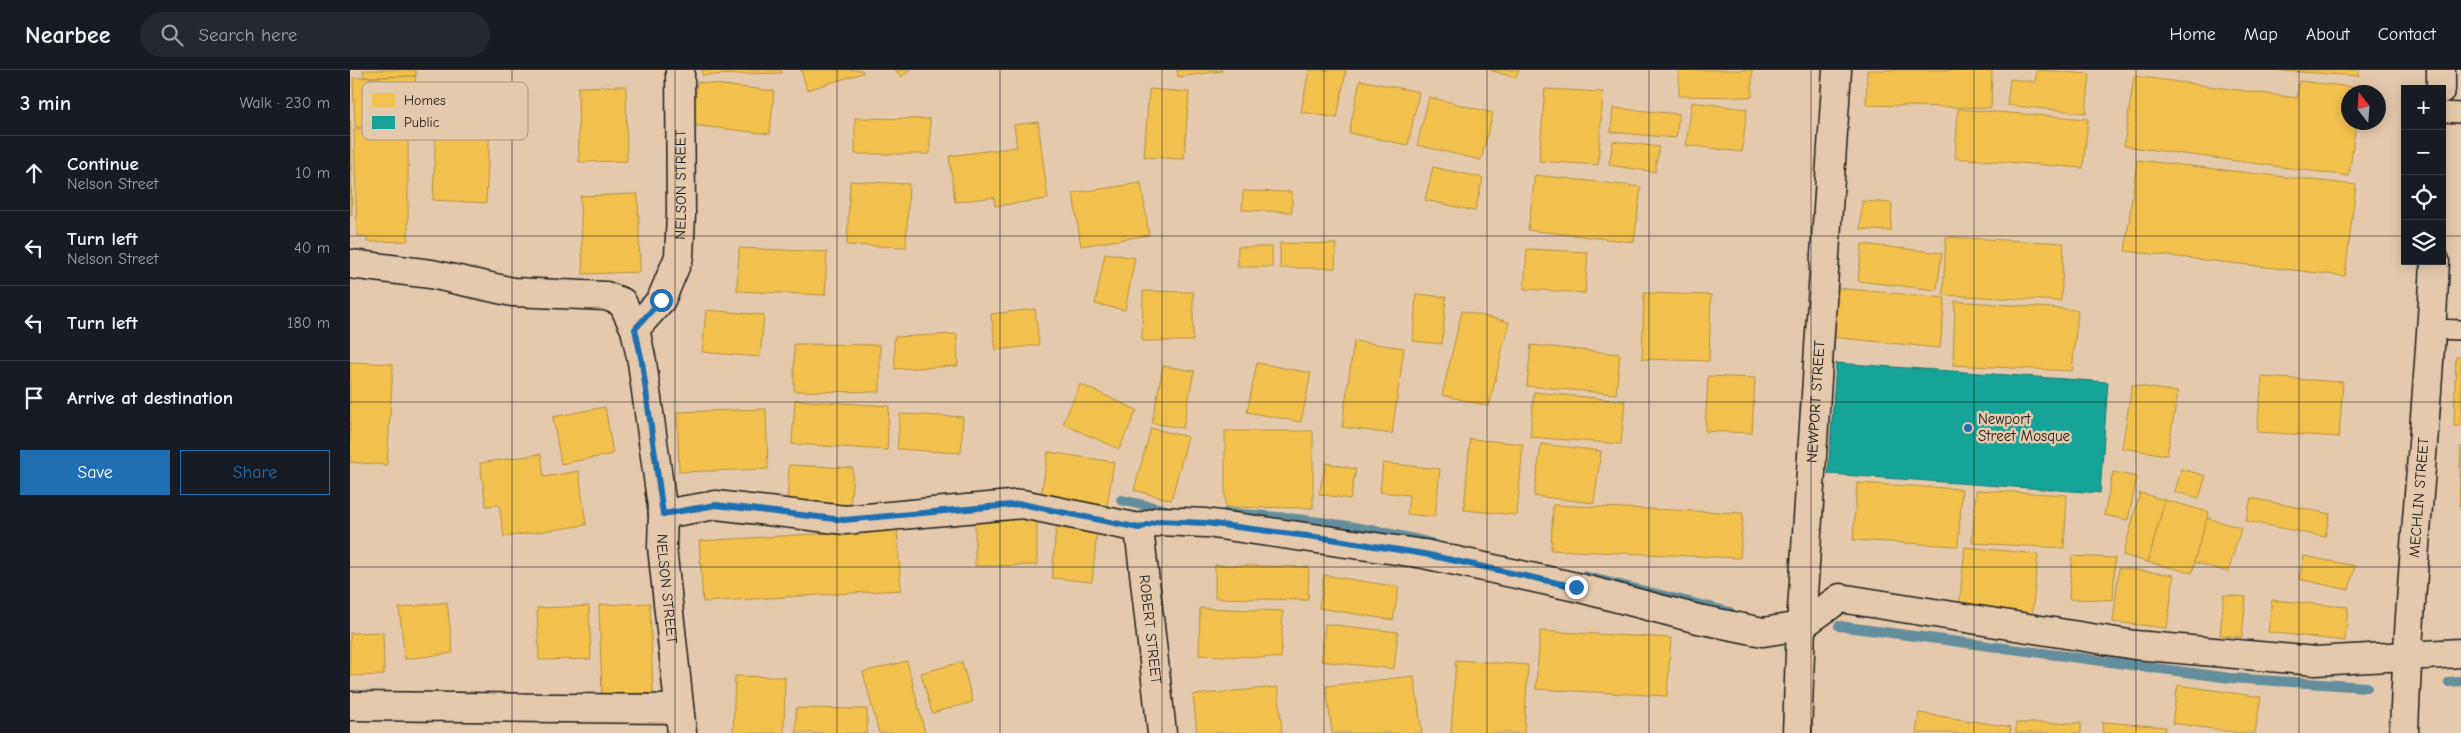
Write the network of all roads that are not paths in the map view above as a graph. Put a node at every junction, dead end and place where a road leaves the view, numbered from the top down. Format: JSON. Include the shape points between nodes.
{"nodes":[{"id":1,"x":680,"y":70,"type":"edge"},
{"id":2,"x":1838,"y":70,"type":"edge"},
{"id":3,"x":2441,"y":70,"type":"edge"},
{"id":4,"x":2441,"y":85,"type":"edge"},
{"id":5,"x":2446,"y":112,"type":"edge"},
{"id":6,"x":2461,"y":113,"type":"edge"},
{"id":7,"x":350,"y":264,"type":"edge"},
{"id":8,"x":2435,"y":265,"type":"edge"},
{"id":9,"x":635,"y":329,"type":"junction"},
{"id":10,"x":2432,"y":329,"type":"junction"},
{"id":11,"x":2461,"y":330,"type":"edge"},
{"id":12,"x":663,"y":514,"type":"junction"},
{"id":13,"x":1139,"y":528,"type":"junction"},
{"id":14,"x":1801,"y":626,"type":"junction"},
{"id":15,"x":2461,"y":653,"type":"edge"},
{"id":16,"x":2406,"y":656,"type":"junction"},
{"id":17,"x":350,"y":706,"type":"edge"},
{"id":18,"x":680,"y":721,"type":"edge"},
{"id":19,"x":1162,"y":733,"type":"edge"},
{"id":20,"x":1797,"y":733,"type":"edge"},
{"id":21,"x":2404,"y":733,"type":"edge"}],
"edges":[{"from":1,"to":9,"type":"street","name":"NELSON STREET","via":[[679,258],[661,300]]},
{"from":2,"to":14,"type":"street","name":"NEWPORT STREET"},
{"from":3,"to":4,"type":"street"},
{"from":5,"to":6,"type":"lane"},
{"from":7,"to":9,"type":"street","via":[[431,274],[513,292],[606,296],[622,302]]},
{"from":8,"to":10,"type":"street","name":"MECHLIN STREET"},
{"from":9,"to":12,"type":"street","name":"NELSON STREET"},
{"from":10,"to":11,"type":"lane"},
{"from":10,"to":16,"type":"street","name":"MECHLIN STREET"},
{"from":12,"to":13,"type":"street","via":[[716,505],[844,520],[1022,504]]},
{"from":12,"to":18,"type":"street","name":"NELSON STREET","via":[[662,547]]},
{"from":13,"to":14,"type":"street","via":[[1159,521],[1206,523],[1331,539],[1424,554],[1557,583],[1698,620],[1763,632]]},
{"from":13,"to":19,"type":"street","name":"ROBERT STREET","via":[[1140,560]]},
{"from":14,"to":16,"type":"street","via":[[1840,598],[2135,645],[2315,661]]},
{"from":14,"to":20,"type":"street","name":"NEWPORT STREET"},
{"from":15,"to":16,"type":"street"},
{"from":16,"to":21,"type":"street","name":"MECHLIN STREET"},
{"from":17,"to":18,"type":"street"}]}
